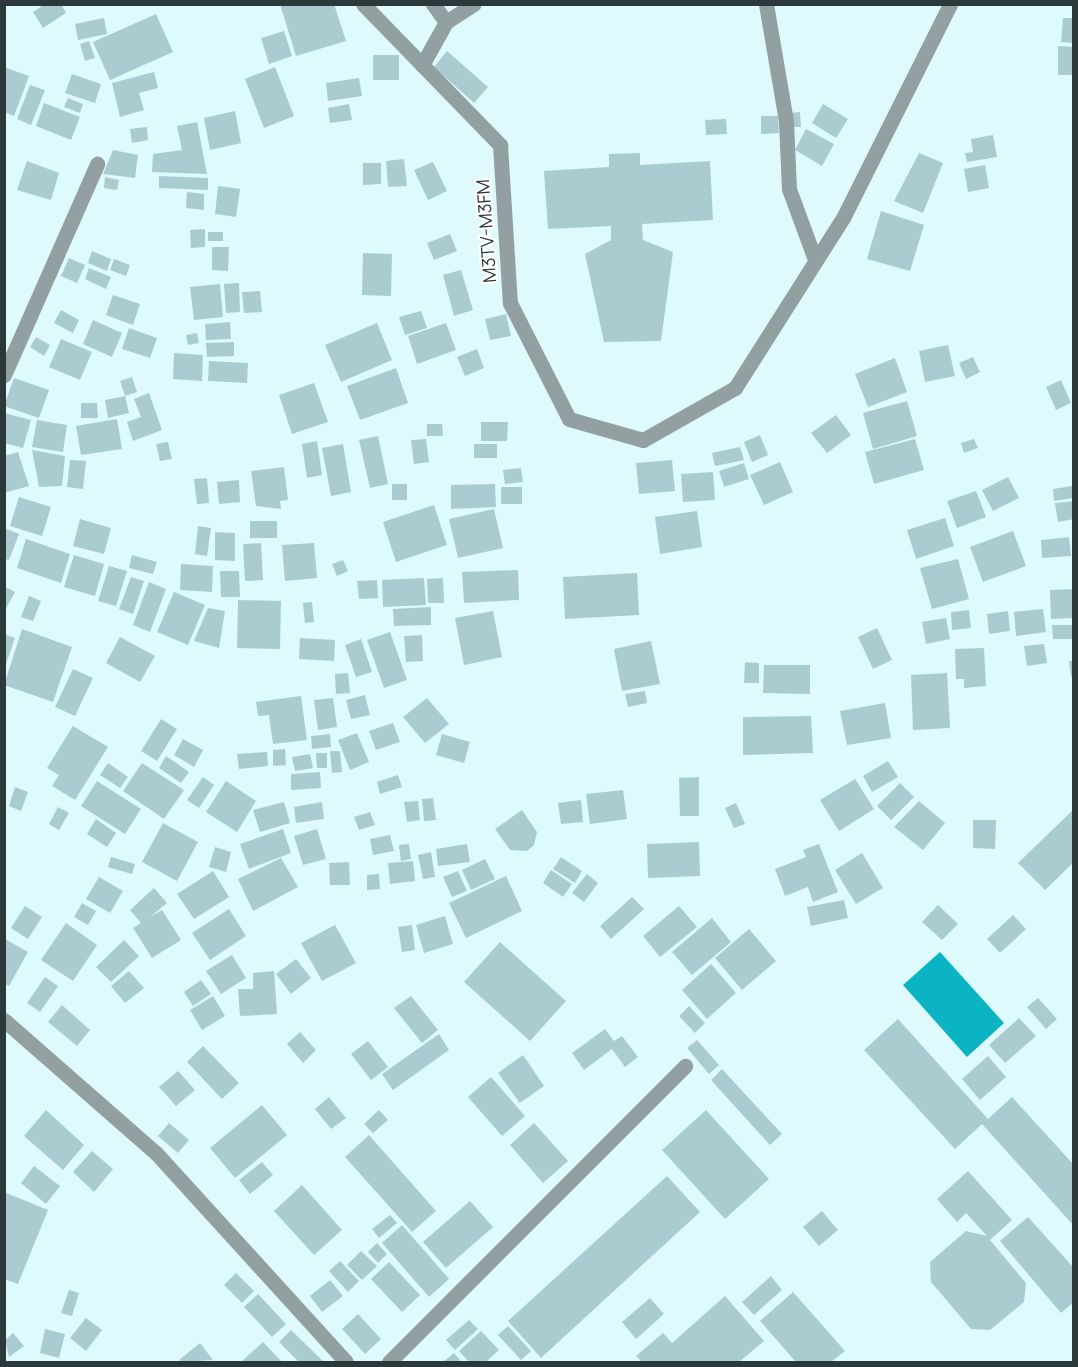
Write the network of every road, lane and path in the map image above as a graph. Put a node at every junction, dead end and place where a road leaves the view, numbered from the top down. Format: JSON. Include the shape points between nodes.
{"nodes":[{"id":1,"x":363,"y":4,"type":"edge"},
{"id":2,"x":433,"y":4,"type":"edge"},
{"id":3,"x":474,"y":4,"type":"edge"},
{"id":4,"x":766,"y":4,"type":"edge"},
{"id":5,"x":950,"y":4,"type":"edge"},
{"id":6,"x":446,"y":22,"type":"junction"},
{"id":7,"x":422,"y":65,"type":"junction"},
{"id":8,"x":97,"y":164,"type":"dead end"},
{"id":9,"x":814,"y":257,"type":"junction"},
{"id":10,"x":4,"y":375,"type":"edge"},
{"id":11,"x":4,"y":1020,"type":"edge"},
{"id":12,"x":686,"y":1066,"type":"dead end"},
{"id":13,"x":346,"y":1362,"type":"edge"},
{"id":14,"x":388,"y":1362,"type":"edge"}],
"edges":[{"from":1,"to":7,"type":"street","name":"M3TV-M3FM"},
{"from":2,"to":6,"type":"street"},
{"from":3,"to":6,"type":"street"},
{"from":4,"to":9,"type":"street","via":[[786,121],[789,189]]},
{"from":5,"to":9,"type":"street","via":[[843,218]]},
{"from":6,"to":7,"type":"street"},
{"from":7,"to":9,"type":"street","name":"M3TV-M3FM","via":[[500,145],[510,303],[569,419],[644,440],[735,388]]},
{"from":8,"to":10,"type":"street"},
{"from":11,"to":13,"type":"street","via":[[156,1153]]},
{"from":12,"to":14,"type":"street"}]}
